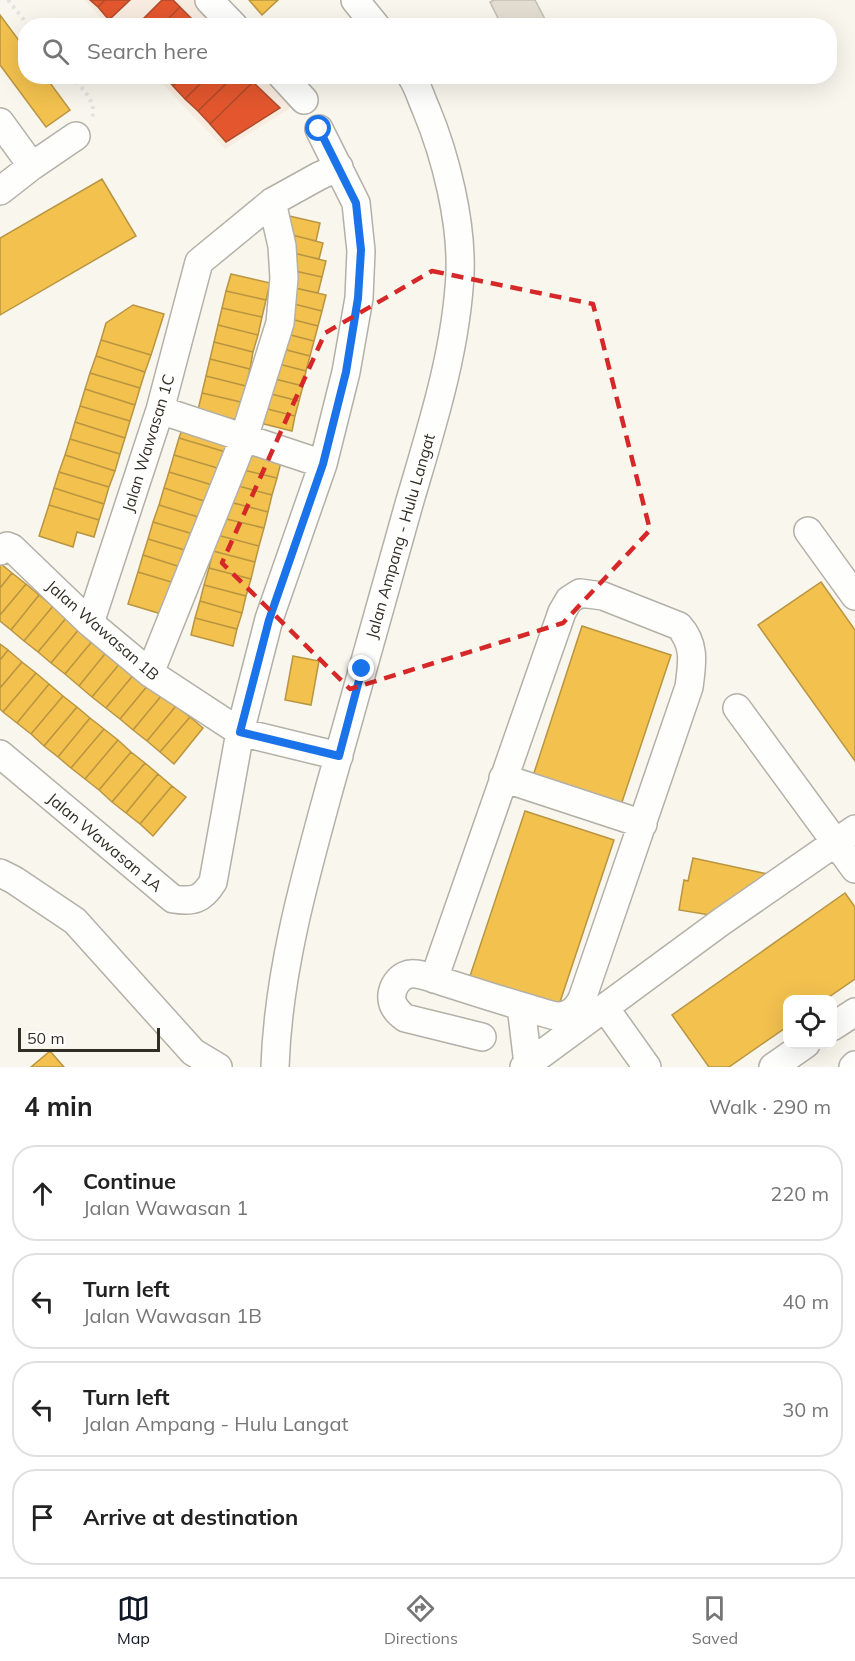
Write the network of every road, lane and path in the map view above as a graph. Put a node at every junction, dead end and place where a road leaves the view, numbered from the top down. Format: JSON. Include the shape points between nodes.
{"nodes":[{"id":1,"x":8,"y":0,"type":"edge"},
{"id":2,"x":209,"y":0,"type":"edge"},
{"id":3,"x":358,"y":1,"type":"edge"},
{"id":4,"x":23,"y":18,"type":"edge"},
{"id":5,"x":226,"y":18,"type":"edge"},
{"id":6,"x":370,"y":18,"type":"edge"},
{"id":7,"x":78,"y":84,"type":"edge"},
{"id":8,"x":289,"y":84,"type":"edge"},
{"id":9,"x":415,"y":84,"type":"edge"},
{"id":10,"x":304,"y":100,"type":"dead end"},
{"id":11,"x":0,"y":122,"type":"edge"},
{"id":12,"x":319,"y":129,"type":"dead end"},
{"id":13,"x":76,"y":136,"type":"joint"},
{"id":14,"x":32,"y":166,"type":"junction"},
{"id":15,"x":339,"y":167,"type":"junction"},
{"id":16,"x":0,"y":191,"type":"edge"},
{"id":17,"x":272,"y":202,"type":"junction"},
{"id":18,"x":160,"y":410,"type":"junction"},
{"id":19,"x":244,"y":438,"type":"junction"},
{"id":20,"x":323,"y":464,"type":"junction"},
{"id":21,"x":808,"y":531,"type":"dead end"},
{"id":22,"x":3,"y":548,"type":"edge"},
{"id":23,"x":855,"y":596,"type":"edge"},
{"id":24,"x":90,"y":623,"type":"junction"},
{"id":25,"x":150,"y":673,"type":"junction"},
{"id":26,"x":737,"y":708,"type":"dead end"},
{"id":27,"x":240,"y":732,"type":"junction"},
{"id":28,"x":0,"y":753,"type":"edge"},
{"id":29,"x":339,"y":756,"type":"junction"},
{"id":30,"x":503,"y":778,"type":"junction"},
{"id":31,"x":643,"y":824,"type":"junction"},
{"id":32,"x":845,"y":836,"type":"edge"},
{"id":33,"x":855,"y":869,"type":"edge"},
{"id":34,"x":0,"y":873,"type":"edge"},
{"id":35,"x":434,"y":979,"type":"junction"},
{"id":36,"x":521,"y":1006,"type":"junction"},
{"id":37,"x":605,"y":1008,"type":"junction"},
{"id":38,"x":855,"y":1012,"type":"edge"},
{"id":39,"x":837,"y":1024,"type":"edge"},
{"id":40,"x":482,"y":1037,"type":"dead end"},
{"id":41,"x":799,"y":1049,"type":"edge"},
{"id":42,"x":185,"y":1060,"type":"edge"},
{"id":43,"x":526,"y":1065,"type":"edge"},
{"id":44,"x":218,"y":1067,"type":"edge"},
{"id":45,"x":276,"y":1067,"type":"edge"},
{"id":46,"x":647,"y":1067,"type":"edge"},
{"id":47,"x":773,"y":1067,"type":"edge"}],
"edges":[{"from":1,"to":4,"type":"path"},
{"from":2,"to":5,"type":"street"},
{"from":3,"to":6,"type":"street"},
{"from":7,"to":13,"type":"path","via":[[94,104],[94,114]]},
{"from":8,"to":10,"type":"street"},
{"from":9,"to":29,"type":"street","name":"Jalan Ampang - Hulu Langat","via":[[439,138],[450,182],[460,271],[457,302],[452,346]]},
{"from":11,"to":14,"type":"street"},
{"from":12,"to":15,"type":"street"},
{"from":13,"to":14,"type":"street"},
{"from":14,"to":16,"type":"street"},
{"from":15,"to":17,"type":"street"},
{"from":15,"to":20,"type":"street","via":[[356,203],[361,250],[346,372]]},
{"from":17,"to":18,"type":"street","name":"Jalan Wawasan 1C","via":[[200,262]]},
{"from":17,"to":19,"type":"street","via":[[282,246],[280,322]]},
{"from":18,"to":19,"type":"street"},
{"from":18,"to":24,"type":"street","name":"Jalan Wawasan 1C"},
{"from":19,"to":20,"type":"street"},
{"from":19,"to":25,"type":"street"},
{"from":20,"to":27,"type":"street","via":[[269,620]]},
{"from":21,"to":23,"type":"street"},
{"from":22,"to":24,"type":"street","name":"Jalan Wawasan 1B","via":[[12,548]]},
{"from":24,"to":25,"type":"street","name":"Jalan Wawasan 1B"},
{"from":25,"to":27,"type":"street","name":"Jalan Wawasan 1B"},
{"from":26,"to":32,"type":"street"},
{"from":27,"to":28,"type":"street","name":"Jalan Wawasan 1A","via":[[213,882],[206,893],[190,901],[173,899]]},
{"from":27,"to":29,"type":"street","name":"Jalan Wawasan 1B"},
{"from":29,"to":45,"type":"street","name":"Jalan Ampang - Hulu Langat","via":[[295,925],[276,1036]]},
{"from":30,"to":31,"type":"street"},
{"from":30,"to":31,"type":"street","via":[[562,612],[569,600],[580,593],[603,596],[679,626],[692,649],[689,687]]},
{"from":30,"to":35,"type":"street"},
{"from":31,"to":36,"type":"street","via":[[578,1008],[558,1016]]},
{"from":32,"to":33,"type":"street"},
{"from":32,"to":37,"type":"street"},
{"from":34,"to":42,"type":"street","via":[[75,921]]},
{"from":35,"to":36,"type":"street"},
{"from":35,"to":40,"type":"street","via":[[414,973],[403,976],[392,991],[397,1012],[405,1018]]},
{"from":36,"to":43,"type":"street"},
{"from":37,"to":43,"type":"street"},
{"from":37,"to":46,"type":"street"},
{"from":38,"to":39,"type":"street"},
{"from":41,"to":47,"type":"street"},
{"from":42,"to":44,"type":"street"}]}
